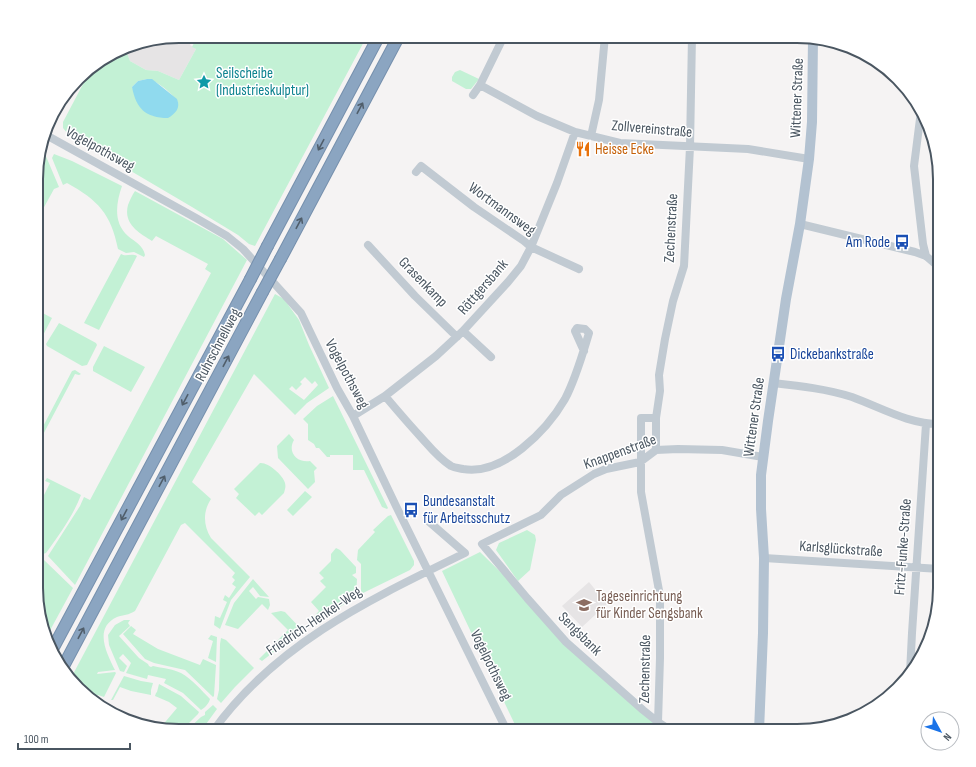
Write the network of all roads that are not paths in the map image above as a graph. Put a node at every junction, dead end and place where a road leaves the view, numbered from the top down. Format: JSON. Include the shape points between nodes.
{"nodes":[{"id":1,"x":375,"y":43,"type":"edge"},
{"id":2,"x":395,"y":43,"type":"edge"},
{"id":3,"x":501,"y":43,"type":"edge"},
{"id":4,"x":604,"y":43,"type":"edge"},
{"id":5,"x":692,"y":43,"type":"edge"},
{"id":6,"x":814,"y":44,"type":"edge"},
{"id":7,"x":480,"y":85,"type":"junction"},
{"id":8,"x":473,"y":95,"type":"dead end"},
{"id":9,"x":920,"y":122,"type":"edge"},
{"id":10,"x":575,"y":132,"type":"junction"},
{"id":11,"x":592,"y":136,"type":"junction"},
{"id":12,"x":49,"y":138,"type":"edge"},
{"id":13,"x":690,"y":147,"type":"junction"},
{"id":14,"x":809,"y":159,"type":"junction"},
{"id":15,"x":416,"y":172,"type":"dead end"},
{"id":16,"x":800,"y":224,"type":"junction"},
{"id":17,"x":368,"y":245,"type":"dead end"},
{"id":18,"x":531,"y":247,"type":"junction"},
{"id":19,"x":926,"y":256,"type":"junction"},
{"id":20,"x":933,"y":262,"type":"edge"},
{"id":21,"x":579,"y":269,"type":"dead end"},
{"id":22,"x":460,"y":334,"type":"junction"},
{"id":23,"x":584,"y":351,"type":"dead end"},
{"id":24,"x":491,"y":357,"type":"dead end"},
{"id":25,"x":773,"y":383,"type":"junction"},
{"id":26,"x":385,"y":396,"type":"junction"},
{"id":27,"x":353,"y":416,"type":"junction"},
{"id":28,"x":656,"y":418,"type":"junction"},
{"id":29,"x":926,"y":424,"type":"junction"},
{"id":30,"x":933,"y":424,"type":"edge"},
{"id":31,"x":656,"y":450,"type":"junction"},
{"id":32,"x":763,"y":457,"type":"junction"},
{"id":33,"x":640,"y":462,"type":"junction"},
{"id":34,"x":427,"y":520,"type":"dead end"},
{"id":35,"x":482,"y":544,"type":"joint"},
{"id":36,"x":764,"y":558,"type":"junction"},
{"id":37,"x":916,"y":568,"type":"junction"},
{"id":38,"x":933,"y":569,"type":"edge"},
{"id":39,"x":429,"y":571,"type":"junction"},
{"id":40,"x":55,"y":644,"type":"edge"},
{"id":41,"x":66,"y":662,"type":"edge"},
{"id":42,"x":911,"y":662,"type":"edge"},
{"id":43,"x":658,"y":722,"type":"junction"},
{"id":44,"x":218,"y":724,"type":"edge"},
{"id":45,"x":505,"y":724,"type":"edge"},
{"id":46,"x":661,"y":724,"type":"edge"},
{"id":47,"x":759,"y":724,"type":"edge"}],
"edges":[{"from":1,"to":40,"type":"highway","name":"Ruhrschnellweg","one_way":true,"bridge":true},
{"from":41,"to":2,"type":"highway","name":"Ruhrschnellweg","one_way":true,"bridge":true},
{"from":3,"to":7,"type":"street"},
{"from":4,"to":11,"type":"street","via":[[599,100]]},
{"from":5,"to":13,"type":"street","name":"Zechenstraße"},
{"from":6,"to":14,"type":"main road","name":"Wittener Straße"},
{"from":7,"to":8,"type":"street"},
{"from":7,"to":10,"type":"street","name":"Zollvereinstraße","via":[[537,116]]},
{"from":9,"to":19,"type":"street","via":[[914,166]]},
{"from":10,"to":11,"type":"street","name":"Zollvereinstraße"},
{"from":10,"to":18,"type":"street","name":"Röttgersbank"},
{"from":11,"to":13,"type":"street","name":"Zollvereinstraße","via":[[620,143]]},
{"from":12,"to":27,"type":"street","name":"Vogelpothsweg","via":[[196,218],[227,236],[243,249],[301,314]]},
{"from":13,"to":14,"type":"street","name":"Zollvereinstraße","via":[[748,150]]},
{"from":13,"to":28,"type":"street","name":"Zechenstraße","via":[[684,266],[665,339]]},
{"from":14,"to":16,"type":"main road","name":"Wittener Straße"},
{"from":15,"to":18,"type":"street","name":"Wortmannsweg","via":[[421,166]]},
{"from":16,"to":19,"type":"street","via":[[899,247]]},
{"from":16,"to":25,"type":"main road","name":"Wittener Straße"},
{"from":17,"to":22,"type":"street","name":"Grasenkamp","via":[[415,296]]},
{"from":18,"to":21,"type":"street","name":"Wortmannsweg"},
{"from":18,"to":22,"type":"street","name":"Röttgersbank","via":[[508,282]]},
{"from":19,"to":20,"type":"street"},
{"from":22,"to":24,"type":"street","name":"Grasenkamp"},
{"from":22,"to":26,"type":"street","name":"Röttgersbank"},
{"from":23,"to":26,"type":"street","via":[[578,372],[551,419],[532,441],[500,463],[484,469],[453,467],[439,458]]},
{"from":25,"to":29,"type":"street","via":[[852,397],[895,415]]},
{"from":25,"to":32,"type":"main road","name":"Wittener Straße"},
{"from":26,"to":27,"type":"street","name":"Röttgersbank"},
{"from":27,"to":39,"type":"street","name":"Vogelpothsweg"},
{"from":28,"to":31,"type":"street","name":"Zechenstraße"},
{"from":28,"to":33,"type":"street","name":"Zechenstraße","via":[[641,418]]},
{"from":29,"to":30,"type":"street"},
{"from":29,"to":37,"type":"street","name":"Fritz-Funke-Straße"},
{"from":31,"to":32,"type":"street","name":"Knappenstraße","via":[[722,450]]},
{"from":31,"to":33,"type":"street","name":"Knappenstraße"},
{"from":32,"to":36,"type":"main road","name":"Wittener Straße","via":[[760,494]]},
{"from":33,"to":35,"type":"street","name":"Knappenstraße","via":[[594,474],[561,495],[542,516]]},
{"from":33,"to":43,"type":"street","name":"Zechenstraße","via":[[641,492],[660,596]]},
{"from":34,"to":39,"type":"street","via":[[465,553]]},
{"from":35,"to":43,"type":"street","name":"Sengsbank","via":[[566,642]]},
{"from":36,"to":37,"type":"street","name":"Karlsglückstraße"},
{"from":36,"to":47,"type":"main road","name":"Wittener Straße"},
{"from":37,"to":38,"type":"street","name":"Karlsglückstraße"},
{"from":37,"to":42,"type":"street","name":"Fritz-Funke-Straße"},
{"from":39,"to":44,"type":"street","name":"Friedrich-Henkel-Weg","via":[[369,600],[287,653],[246,692]]},
{"from":39,"to":45,"type":"street","name":"Vogelpothsweg"},
{"from":43,"to":46,"type":"street","name":"Sengsbank"}]}
